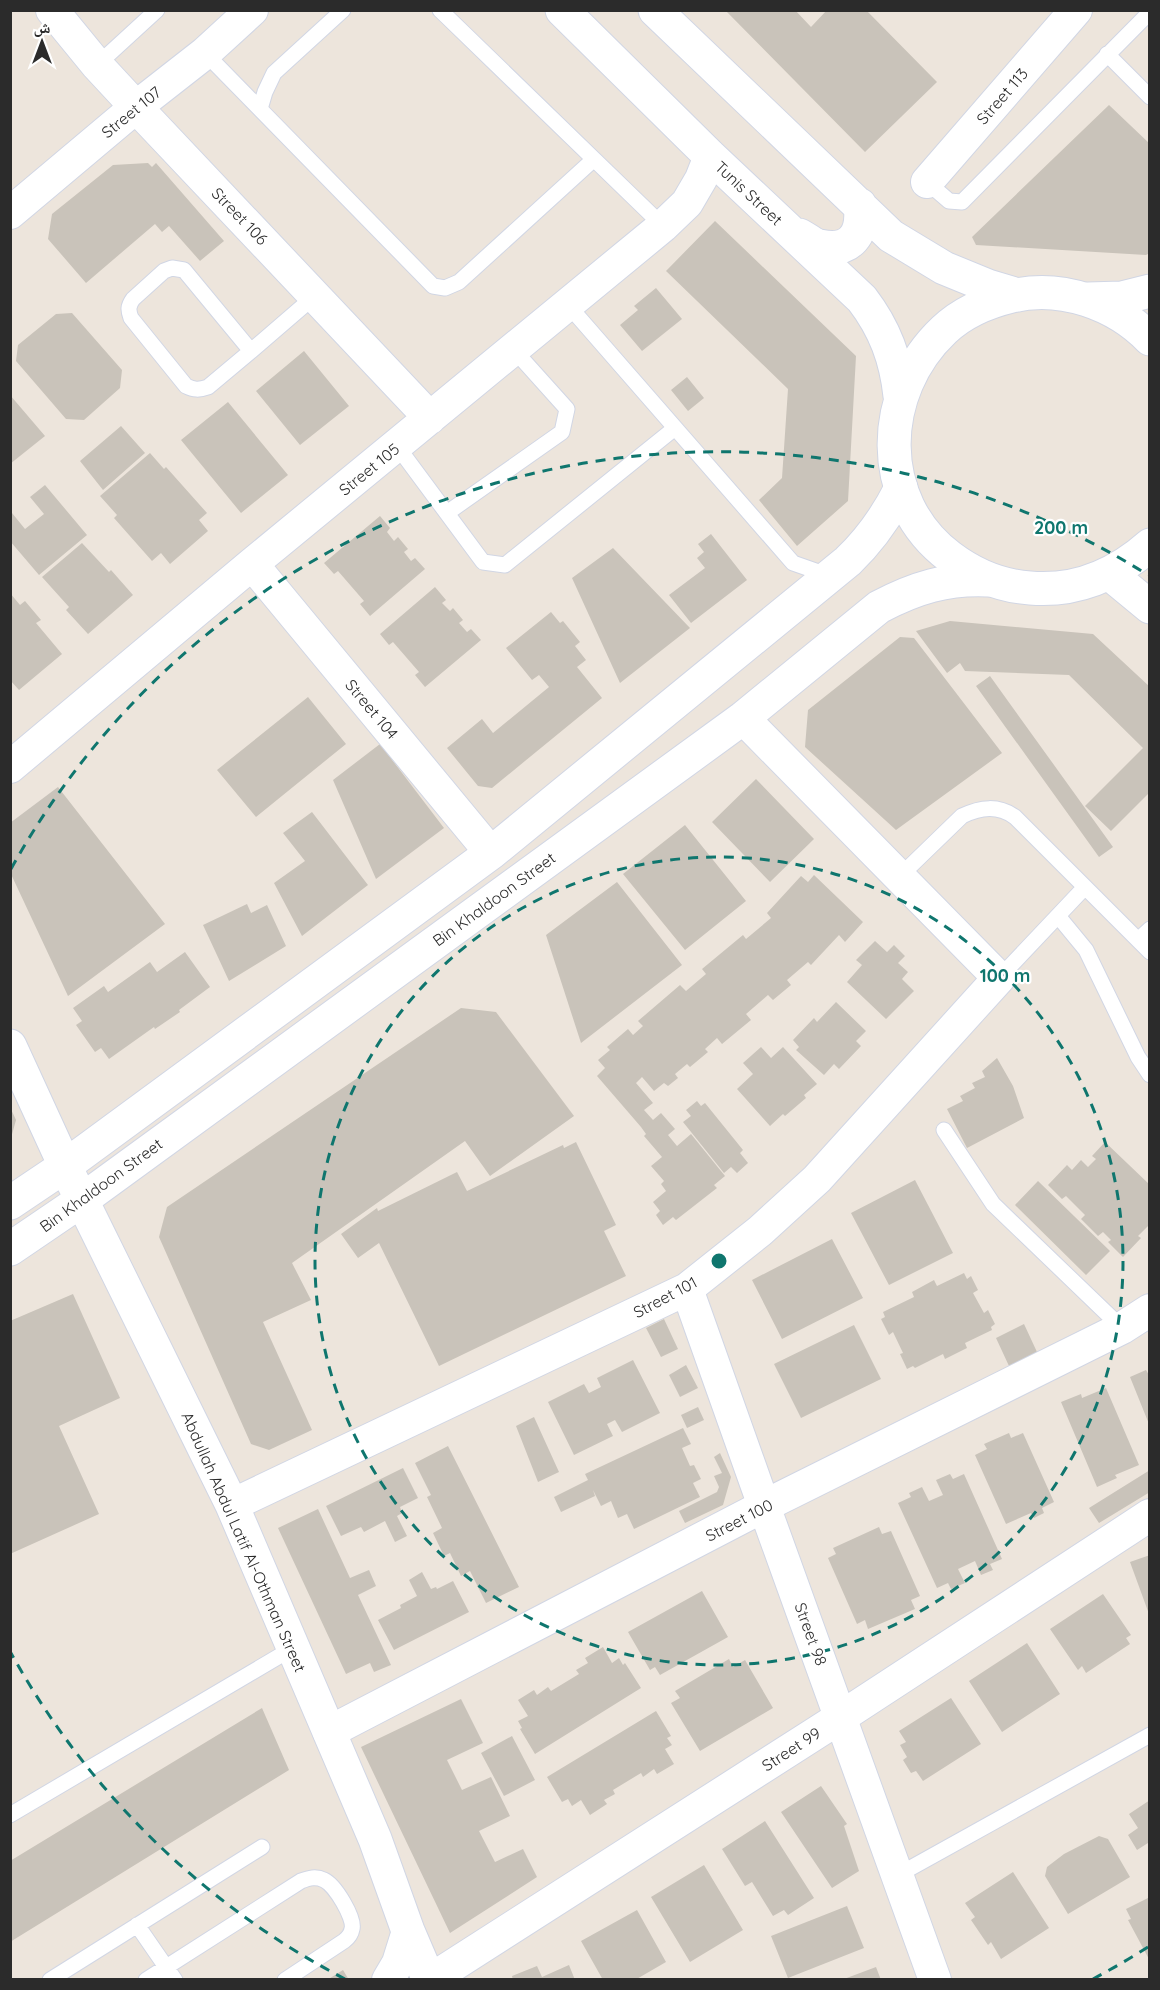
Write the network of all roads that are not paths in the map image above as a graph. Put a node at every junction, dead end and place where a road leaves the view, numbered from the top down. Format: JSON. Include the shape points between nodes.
{"nodes":[{"id":1,"x":52,"y":10,"type":"edge"},
{"id":2,"x":157,"y":10,"type":"edge"},
{"id":3,"x":252,"y":10,"type":"edge"},
{"id":4,"x":343,"y":10,"type":"edge"},
{"id":5,"x":440,"y":10,"type":"edge"},
{"id":6,"x":562,"y":10,"type":"edge"},
{"id":7,"x":655,"y":10,"type":"edge"},
{"id":8,"x":1076,"y":10,"type":"edge"},
{"id":9,"x":1149,"y":12,"type":"edge"},
{"id":10,"x":205,"y":52,"type":"junction"},
{"id":11,"x":1107,"y":54,"type":"junction"},
{"id":12,"x":97,"y":65,"type":"junction"},
{"id":13,"x":1149,"y":97,"type":"edge"},
{"id":14,"x":136,"y":107,"type":"junction"},
{"id":15,"x":260,"y":109,"type":"junction"},
{"id":16,"x":710,"y":156,"type":"junction"},
{"id":17,"x":593,"y":160,"type":"junction"},
{"id":18,"x":927,"y":182,"type":"joint"},
{"id":19,"x":860,"y":205,"type":"junction"},
{"id":20,"x":10,"y":213,"type":"edge"},
{"id":21,"x":663,"y":226,"type":"junction"},
{"id":22,"x":785,"y":226,"type":"junction"},
{"id":23,"x":1149,"y":291,"type":"edge"},
{"id":24,"x":1018,"y":294,"type":"junction"},
{"id":25,"x":316,"y":295,"type":"junction"},
{"id":26,"x":1088,"y":299,"type":"junction"},
{"id":27,"x":568,"y":305,"type":"junction"},
{"id":28,"x":1149,"y":339,"type":"edge"},
{"id":29,"x":514,"y":350,"type":"junction"},
{"id":30,"x":251,"y":351,"type":"junction"},
{"id":31,"x":900,"y":396,"type":"junction"},
{"id":32,"x":430,"y":418,"type":"junction"},
{"id":33,"x":675,"y":428,"type":"junction"},
{"id":34,"x":397,"y":446,"type":"junction"},
{"id":35,"x":901,"y":488,"type":"junction"},
{"id":36,"x":447,"y":513,"type":"junction"},
{"id":37,"x":1149,"y":545,"type":"edge"},
{"id":38,"x":252,"y":564,"type":"junction"},
{"id":39,"x":1110,"y":574,"type":"junction"},
{"id":40,"x":830,"y":576,"type":"junction"},
{"id":41,"x":988,"y":580,"type":"junction"},
{"id":42,"x":1149,"y":607,"type":"edge"},
{"id":43,"x":743,"y":718,"type":"junction"},
{"id":44,"x":10,"y":767,"type":"edge"},
{"id":45,"x":491,"y":853,"type":"junction"},
{"id":46,"x":899,"y":877,"type":"junction"},
{"id":47,"x":1085,"y":887,"type":"junction"},
{"id":48,"x":1058,"y":916,"type":"junction"},
{"id":49,"x":1149,"y":929,"type":"edge"},
{"id":50,"x":1138,"y":940,"type":"junction"},
{"id":51,"x":1149,"y":952,"type":"edge"},
{"id":52,"x":999,"y":978,"type":"junction"},
{"id":53,"x":10,"y":1046,"type":"edge"},
{"id":54,"x":1149,"y":1075,"type":"edge"},
{"id":55,"x":944,"y":1130,"type":"dead end"},
{"id":56,"x":65,"y":1166,"type":"junction"},
{"id":57,"x":82,"y":1200,"type":"junction"},
{"id":58,"x":10,"y":1203,"type":"edge"},
{"id":59,"x":10,"y":1249,"type":"edge"},
{"id":60,"x":687,"y":1288,"type":"junction"},
{"id":61,"x":1149,"y":1310,"type":"edge"},
{"id":62,"x":1122,"y":1328,"type":"junction"},
{"id":63,"x":232,"y":1505,"type":"junction"},
{"id":64,"x":764,"y":1506,"type":"junction"},
{"id":65,"x":1149,"y":1515,"type":"edge"},
{"id":66,"x":293,"y":1648,"type":"junction"},
{"id":67,"x":841,"y":1716,"type":"junction"},
{"id":68,"x":329,"y":1732,"type":"junction"},
{"id":69,"x":1149,"y":1735,"type":"edge"},
{"id":70,"x":10,"y":1815,"type":"edge"},
{"id":71,"x":262,"y":1847,"type":"dead end"},
{"id":72,"x":898,"y":1875,"type":"junction"},
{"id":73,"x":137,"y":1925,"type":"junction"},
{"id":74,"x":408,"y":1931,"type":"junction"},
{"id":75,"x":166,"y":1967,"type":"junction"},
{"id":76,"x":50,"y":1980,"type":"edge"},
{"id":77,"x":146,"y":1980,"type":"edge"},
{"id":78,"x":175,"y":1980,"type":"edge"},
{"id":79,"x":285,"y":1980,"type":"edge"},
{"id":80,"x":388,"y":1980,"type":"edge"},
{"id":81,"x":430,"y":1980,"type":"edge"},
{"id":82,"x":935,"y":1980,"type":"edge"}],
"edges":[{"from":1,"to":12,"type":"street","name":"Street 106"},
{"from":2,"to":12,"type":"lane"},
{"from":3,"to":10,"type":"street","name":"Street 107"},
{"from":4,"to":15,"type":"lane","via":[[274,73]]},
{"from":5,"to":17,"type":"lane"},
{"from":6,"to":16,"type":"street","name":"Tunis Street"},
{"from":7,"to":19,"type":"street"},
{"from":8,"to":18,"type":"street","name":"Street 113"},
{"from":9,"to":11,"type":"lane"},
{"from":10,"to":14,"type":"street","name":"Street 107"},
{"from":10,"to":15,"type":"lane"},
{"from":11,"to":13,"type":"lane"},
{"from":11,"to":18,"type":"lane","via":[[962,202],[949,201]]},
{"from":12,"to":14,"type":"street","name":"Street 106"},
{"from":14,"to":20,"type":"street","name":"Street 107"},
{"from":14,"to":25,"type":"street","name":"Street 106"},
{"from":15,"to":17,"type":"lane","via":[[433,286],[445,288],[459,282]]},
{"from":16,"to":21,"type":"street","name":"Street 105","via":[[687,203]]},
{"from":16,"to":22,"type":"street","name":"Tunis Street"},
{"from":17,"to":21,"type":"lane"},
{"from":19,"to":22,"type":"street","via":[[861,227],[853,241],[839,248],[818,246]]},
{"from":19,"to":24,"type":"street","via":[[891,236],[919,255],[968,278]]},
{"from":21,"to":27,"type":"street","name":"Street 105"},
{"from":22,"to":31,"type":"street","name":"Tunis Street","via":[[875,316],[894,357]]},
{"from":23,"to":26,"type":"street","via":[[1122,298]]},
{"from":24,"to":26,"type":"street","via":[[1053,293]]},
{"from":24,"to":31,"type":"street","via":[[992,301],[945,329],[926,348]]},
{"from":25,"to":30,"type":"lane"},
{"from":25,"to":32,"type":"street","name":"Street 106"},
{"from":26,"to":28,"type":"street","via":[[1115,312]]},
{"from":27,"to":29,"type":"street","name":"Street 105"},
{"from":27,"to":33,"type":"lane"},
{"from":29,"to":32,"type":"street","name":"Street 105"},
{"from":29,"to":36,"type":"lane","via":[[567,409],[562,432]]},
{"from":30,"to":30,"type":"lane","via":[[208,387],[193,390],[131,318],[129,304],[164,271],[184,270]]},
{"from":31,"to":35,"type":"street","via":[[893,450]]},
{"from":32,"to":34,"type":"street","name":"Street 105"},
{"from":33,"to":36,"type":"lane","via":[[505,565],[483,562]]},
{"from":33,"to":40,"type":"lane","via":[[793,563]]},
{"from":34,"to":36,"type":"lane"},
{"from":34,"to":38,"type":"street","name":"Street 105"},
{"from":35,"to":40,"type":"street","via":[[872,537]]},
{"from":35,"to":41,"type":"street","via":[[921,528],[940,549]]},
{"from":37,"to":39,"type":"street"},
{"from":38,"to":44,"type":"street","name":"Street 105"},
{"from":38,"to":45,"type":"street","name":"Street 104"},
{"from":39,"to":41,"type":"street","via":[[1048,590]]},
{"from":39,"to":42,"type":"street"},
{"from":40,"to":45,"type":"street"},
{"from":41,"to":43,"type":"street","name":"Bin Khaldoon Street","via":[[936,583],[879,607]]},
{"from":43,"to":46,"type":"street"},
{"from":43,"to":57,"type":"street","name":"Bin Khaldoon Street"},
{"from":45,"to":56,"type":"street"},
{"from":46,"to":47,"type":"lane","via":[[962,816],[993,808],[1006,810],[1015,817]]},
{"from":46,"to":52,"type":"street"},
{"from":47,"to":48,"type":"lane","name":"Street 101"},
{"from":47,"to":50,"type":"lane"},
{"from":48,"to":52,"type":"lane","name":"Street 101"},
{"from":48,"to":54,"type":"lane","via":[[1086,950]]},
{"from":49,"to":50,"type":"lane"},
{"from":50,"to":51,"type":"lane"},
{"from":52,"to":60,"type":"street","name":"Street 101","via":[[817,1179],[760,1231]]},
{"from":53,"to":56,"type":"street","name":"Abdullah Abdul Latif Al-Othman Street"},
{"from":55,"to":62,"type":"lane","via":[[993,1204]]},
{"from":56,"to":57,"type":"street","name":"Abdullah Abdul Latif Al-Othman Street"},
{"from":56,"to":58,"type":"street"},
{"from":57,"to":59,"type":"street","name":"Bin Khaldoon Street"},
{"from":57,"to":63,"type":"street","name":"Abdullah Abdul Latif Al-Othman Street"},
{"from":60,"to":63,"type":"street","name":"Street 101"},
{"from":60,"to":64,"type":"street","name":"Street 98"},
{"from":61,"to":62,"type":"street","name":"Street 100"},
{"from":62,"to":64,"type":"street","name":"Street 100"},
{"from":63,"to":66,"type":"street","name":"Abdullah Abdul Latif Al-Othman Street"},
{"from":64,"to":67,"type":"street","name":"Street 98"},
{"from":64,"to":68,"type":"street","name":"Street 100"},
{"from":65,"to":67,"type":"street","name":"Street 99"},
{"from":66,"to":68,"type":"street","name":"Abdullah Abdul Latif Al-Othman Street"},
{"from":66,"to":70,"type":"lane"},
{"from":67,"to":72,"type":"street","name":"Street 98"},
{"from":67,"to":81,"type":"street","name":"Street 99"},
{"from":68,"to":74,"type":"street","name":"Abdullah Abdul Latif Al-Othman Street","via":[[375,1839]]},
{"from":69,"to":72,"type":"lane"},
{"from":71,"to":73,"type":"lane"},
{"from":72,"to":82,"type":"street","name":"Street 98"},
{"from":73,"to":75,"type":"lane"},
{"from":73,"to":76,"type":"lane"},
{"from":74,"to":80,"type":"street"},
{"from":74,"to":81,"type":"street","name":"Abdullah Abdul Latif Al-Othman Street"},
{"from":75,"to":77,"type":"lane"},
{"from":75,"to":78,"type":"lane"},
{"from":75,"to":79,"type":"lane","via":[[301,1881],[323,1879],[350,1915],[350,1936]]}]}
